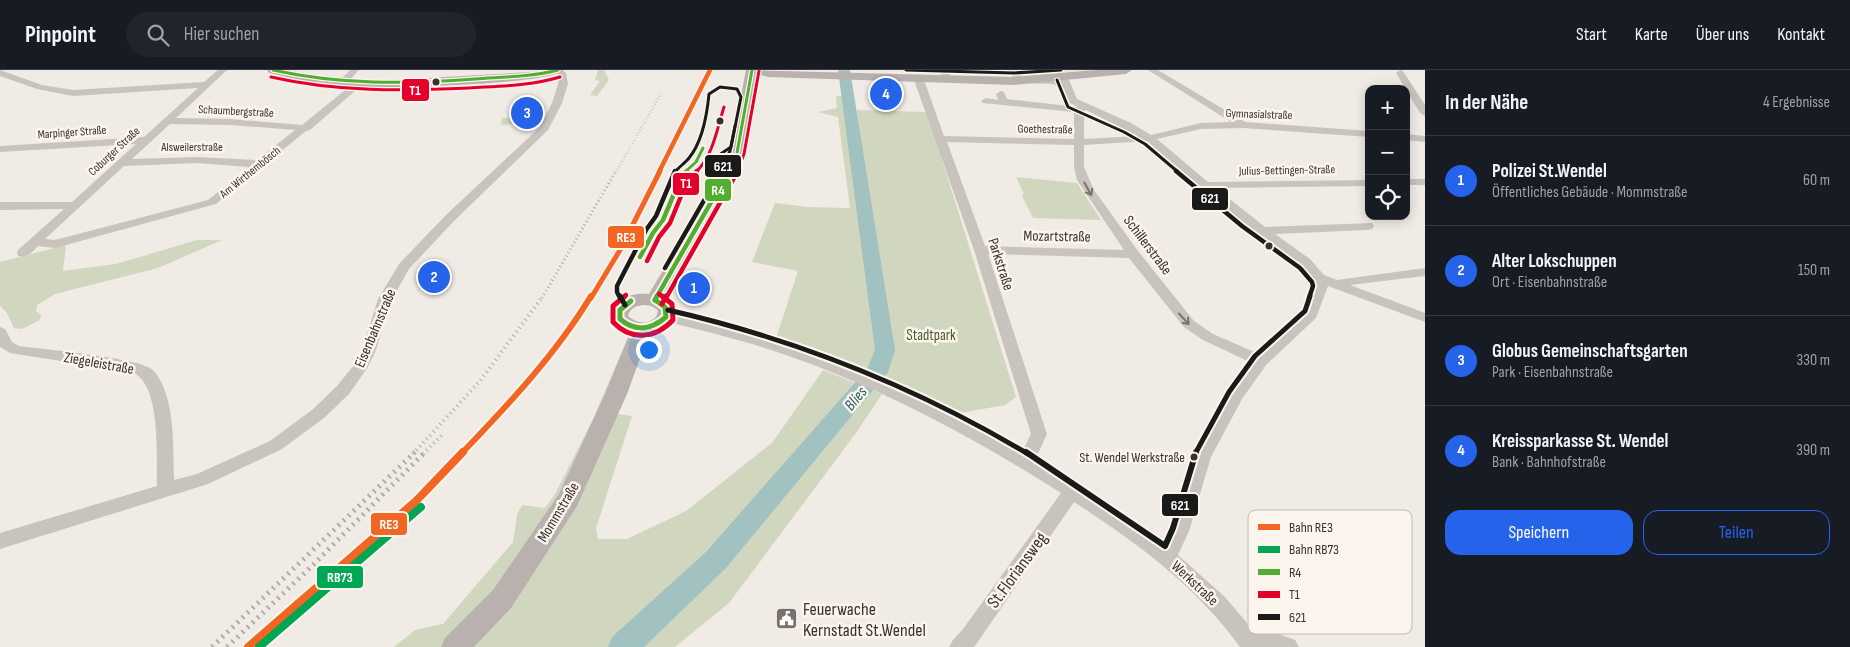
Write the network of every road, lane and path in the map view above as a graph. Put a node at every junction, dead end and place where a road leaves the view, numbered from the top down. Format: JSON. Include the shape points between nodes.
{"nodes":[{"id":1,"x":224,"y":70,"type":"edge"},
{"id":2,"x":272,"y":70,"type":"edge"},
{"id":3,"x":355,"y":70,"type":"edge"},
{"id":4,"x":557,"y":70,"type":"edge"},
{"id":5,"x":752,"y":70,"type":"edge"},
{"id":6,"x":757,"y":70,"type":"edge"},
{"id":7,"x":1034,"y":70,"type":"edge"},
{"id":8,"x":1108,"y":70,"type":"edge"},
{"id":9,"x":1126,"y":70,"type":"edge"},
{"id":10,"x":1152,"y":70,"type":"edge"},
{"id":11,"x":0,"y":73,"type":"edge"},
{"id":12,"x":877,"y":73,"type":"edge"},
{"id":13,"x":1400,"y":73,"type":"dead end"},
{"id":14,"x":812,"y":74,"type":"junction"},
{"id":15,"x":944,"y":74,"type":"edge"},
{"id":16,"x":486,"y":75,"type":"edge"},
{"id":17,"x":1063,"y":76,"type":"edge"},
{"id":18,"x":918,"y":77,"type":"junction"},
{"id":19,"x":1016,"y":77,"type":"edge"},
{"id":20,"x":342,"y":83,"type":"junction"},
{"id":21,"x":358,"y":84,"type":"junction"},
{"id":22,"x":207,"y":85,"type":"junction"},
{"id":23,"x":986,"y":101,"type":"dead end"},
{"id":24,"x":745,"y":108,"type":"junction"},
{"id":25,"x":1082,"y":109,"type":"junction"},
{"id":26,"x":1425,"y":113,"type":"edge"},
{"id":27,"x":166,"y":121,"type":"junction"},
{"id":28,"x":1243,"y":125,"type":"junction"},
{"id":29,"x":306,"y":128,"type":"junction"},
{"id":30,"x":1365,"y":134,"type":"edge"},
{"id":31,"x":1410,"y":137,"type":"edge"},
{"id":32,"x":1149,"y":138,"type":"junction"},
{"id":33,"x":940,"y":139,"type":"junction"},
{"id":34,"x":1425,"y":139,"type":"edge"},
{"id":35,"x":145,"y":140,"type":"junction"},
{"id":36,"x":1079,"y":142,"type":"junction"},
{"id":37,"x":0,"y":149,"type":"edge"},
{"id":38,"x":122,"y":163,"type":"junction"},
{"id":39,"x":261,"y":164,"type":"junction"},
{"id":40,"x":1410,"y":182,"type":"edge"},
{"id":41,"x":1425,"y":182,"type":"edge"},
{"id":42,"x":1365,"y":183,"type":"edge"},
{"id":43,"x":1206,"y":185,"type":"junction"},
{"id":44,"x":76,"y":205,"type":"junction"},
{"id":45,"x":0,"y":206,"type":"edge"},
{"id":46,"x":1368,"y":226,"type":"dead end"},
{"id":47,"x":1263,"y":232,"type":"junction"},
{"id":48,"x":35,"y":242,"type":"junction"},
{"id":49,"x":980,"y":250,"type":"junction"},
{"id":50,"x":23,"y":254,"type":"dead end"},
{"id":51,"x":1133,"y":254,"type":"junction"},
{"id":52,"x":1425,"y":272,"type":"edge"},
{"id":53,"x":1319,"y":278,"type":"junction"},
{"id":54,"x":1337,"y":284,"type":"junction"},
{"id":55,"x":655,"y":300,"type":"junction"},
{"id":56,"x":666,"y":317,"type":"junction"},
{"id":57,"x":1425,"y":318,"type":"edge"},
{"id":58,"x":641,"y":329,"type":"junction"},
{"id":59,"x":0,"y":332,"type":"edge"},
{"id":60,"x":1261,"y":362,"type":"junction"},
{"id":61,"x":1026,"y":461,"type":"junction"},
{"id":62,"x":166,"y":490,"type":"junction"},
{"id":63,"x":1072,"y":491,"type":"junction"},
{"id":64,"x":0,"y":541,"type":"edge"},
{"id":65,"x":1168,"y":557,"type":"junction"},
{"id":66,"x":1250,"y":643,"type":"edge"},
{"id":67,"x":455,"y":647,"type":"edge"},
{"id":68,"x":960,"y":647,"type":"edge"},
{"id":69,"x":1288,"y":647,"type":"edge"}],
"edges":[{"from":1,"to":22,"type":"street","name":"Coburger Straße"},
{"from":2,"to":20,"type":"main road"},
{"from":3,"to":20,"type":"street"},
{"from":4,"to":16,"type":"main road","via":[[531,76]]},
{"from":4,"to":62,"type":"street","name":"Eisenbahnstraße","via":[[563,75],[563,84],[544,128],[404,267],[385,298],[369,350],[343,390],[318,414],[276,445],[229,468]]},
{"from":5,"to":24,"type":"main road"},
{"from":6,"to":14,"type":"main road"},
{"from":7,"to":19,"type":"street"},
{"from":8,"to":17,"type":"main road","via":[[1073,72]]},
{"from":9,"to":17,"type":"main road"},
{"from":10,"to":28,"type":"street"},
{"from":11,"to":22,"type":"street","via":[[40,87],[73,93]]},
{"from":12,"to":14,"type":"main road"},
{"from":12,"to":18,"type":"main road"},
{"from":13,"to":26,"type":"street"},
{"from":14,"to":24,"type":"main road","via":[[763,76],[757,81],[754,95]]},
{"from":15,"to":18,"type":"main road"},
{"from":15,"to":19,"type":"main road"},
{"from":16,"to":21,"type":"main road","via":[[410,84]]},
{"from":17,"to":19,"type":"main road"},
{"from":17,"to":25,"type":"street","via":[[1071,99]]},
{"from":18,"to":33,"type":"street","name":"Parkstraße"},
{"from":20,"to":21,"type":"main road"},
{"from":21,"to":29,"type":"street","name":"Am Wirthembösch"},
{"from":22,"to":27,"type":"street","name":"Coburger Straße"},
{"from":23,"to":25,"type":"street","via":[[1000,103],[1002,98]]},
{"from":24,"to":55,"type":"main road","via":[[737,153],[731,167]]},
{"from":25,"to":32,"type":"street","via":[[1127,125]]},
{"from":25,"to":36,"type":"street","name":"Schillerstraße"},
{"from":27,"to":29,"type":"street","name":"Schaumbergstraße"},
{"from":27,"to":35,"type":"street","name":"Coburger Straße"},
{"from":28,"to":30,"type":"street","name":"Gymnasialstraße"},
{"from":28,"to":32,"type":"street","name":"Gymnasialstraße","via":[[1201,126]]},
{"from":29,"to":39,"type":"street","name":"Am Wirthembösch"},
{"from":31,"to":34,"type":"street"},
{"from":32,"to":36,"type":"street","name":"Goethestraße"},
{"from":32,"to":43,"type":"street"},
{"from":33,"to":36,"type":"street","name":"Goethestraße"},
{"from":33,"to":49,"type":"street","name":"Parkstraße"},
{"from":35,"to":37,"type":"street","name":"Marpinger Straße"},
{"from":35,"to":38,"type":"street","name":"Coburger Straße"},
{"from":36,"to":51,"type":"street","name":"Schillerstraße","one_way":true,"via":[[1079,167],[1088,190]]},
{"from":38,"to":39,"type":"street","name":"Alsweilerstraße","via":[[197,160]]},
{"from":38,"to":44,"type":"street","name":"Coburger Straße"},
{"from":39,"to":48,"type":"street","name":"Am Wirthembösch","via":[[205,205],[55,244]]},
{"from":40,"to":41,"type":"street"},
{"from":42,"to":43,"type":"street","name":"Julius-Bettingen-Straße"},
{"from":43,"to":47,"type":"street"},
{"from":44,"to":45,"type":"street"},
{"from":44,"to":48,"type":"street","name":"Coburger Straße"},
{"from":46,"to":47,"type":"street"},
{"from":47,"to":53,"type":"street","via":[[1305,262]]},
{"from":48,"to":50,"type":"street","name":"Coburger Straße"},
{"from":49,"to":51,"type":"street","name":"Mozartstraße"},
{"from":49,"to":61,"type":"street","name":"Parkstraße","via":[[1039,434]]},
{"from":51,"to":60,"type":"street","name":"Schillerstraße","one_way":true,"via":[[1189,324],[1208,337]]},
{"from":52,"to":54,"type":"street"},
{"from":53,"to":54,"type":"street"},
{"from":53,"to":60,"type":"street","via":[[1320,292],[1311,315]]},
{"from":54,"to":57,"type":"street"},
{"from":55,"to":56,"type":"main road","via":[[665,307]]},
{"from":55,"to":58,"type":"main road","via":[[631,301],[620,310],[622,322]]},
{"from":56,"to":58,"type":"main road","via":[[659,325]]},
{"from":56,"to":61,"type":"street","name":"Werkstraße","via":[[761,343],[883,388]]},
{"from":58,"to":67,"type":"main road","name":"Mommstraße","via":[[569,499],[502,599]]},
{"from":59,"to":62,"type":"street","name":"Ziegeleistraße","via":[[6,345],[15,350],[133,366],[146,372],[156,386],[162,405]]},
{"from":60,"to":65,"type":"street","via":[[1236,396],[1202,457],[1180,531]]},
{"from":61,"to":63,"type":"street","name":"Werkstraße"},
{"from":62,"to":64,"type":"street","name":"Eisenbahnstraße"},
{"from":63,"to":65,"type":"street","name":"Werkstraße"},
{"from":63,"to":68,"type":"street","name":"St.Floriansweg"},
{"from":65,"to":66,"type":"street","name":"Werkstraße","via":[[1216,601]]},
{"from":66,"to":69,"type":"street","via":[[1262,640]]}]}
